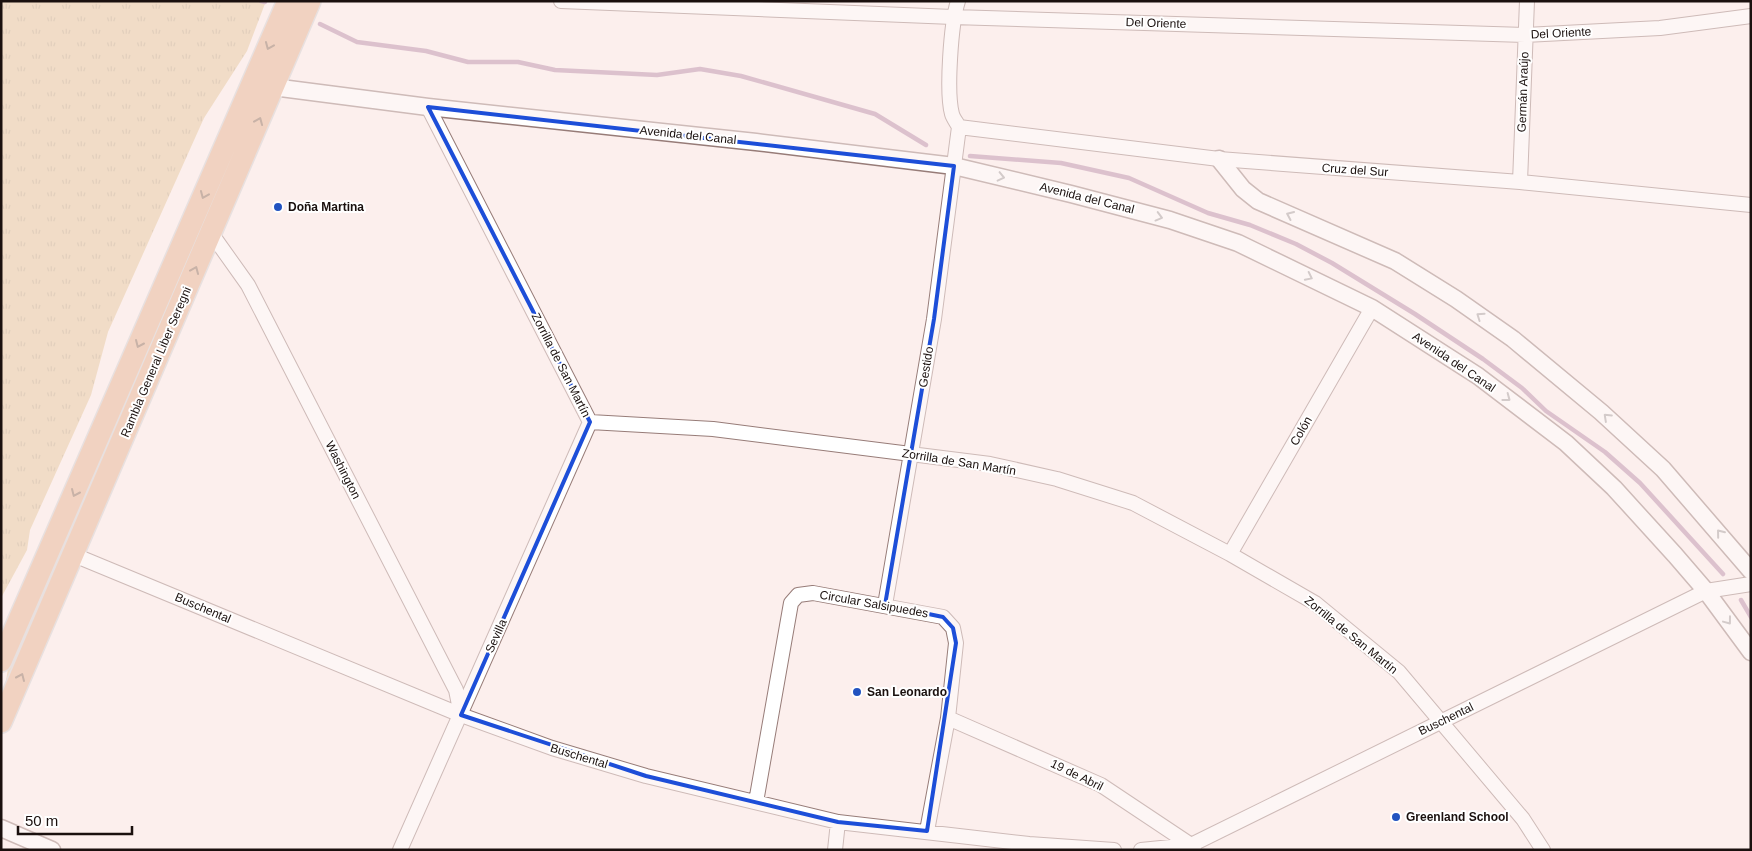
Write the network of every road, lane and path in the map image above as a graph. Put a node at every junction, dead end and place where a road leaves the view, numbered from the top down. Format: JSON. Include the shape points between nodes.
{"nodes":[{"id":1,"x":288,"y":1,"type":"edge"},
{"id":2,"x":310,"y":1,"type":"edge"},
{"id":3,"x":561,"y":1,"type":"edge"},
{"id":4,"x":958,"y":1,"type":"edge"},
{"id":5,"x":1527,"y":1,"type":"edge"},
{"id":6,"x":1751,"y":16,"type":"edge"},
{"id":7,"x":953,"y":17,"type":"junction"},
{"id":8,"x":1525,"y":35,"type":"junction"},
{"id":9,"x":273,"y":87,"type":"junction"},
{"id":10,"x":428,"y":107,"type":"junction"},
{"id":11,"x":959,"y":127,"type":"junction"},
{"id":12,"x":1220,"y":159,"type":"junction"},
{"id":13,"x":954,"y":166,"type":"junction"},
{"id":14,"x":1520,"y":182,"type":"junction"},
{"id":15,"x":1751,"y":205,"type":"edge"},
{"id":16,"x":211,"y":233,"type":"junction"},
{"id":17,"x":1372,"y":308,"type":"junction"},
{"id":18,"x":590,"y":422,"type":"junction"},
{"id":19,"x":912,"y":454,"type":"junction"},
{"id":20,"x":1230,"y":554,"type":"junction"},
{"id":21,"x":74,"y":555,"type":"junction"},
{"id":22,"x":1751,"y":571,"type":"edge"},
{"id":23,"x":1751,"y":584,"type":"edge"},
{"id":24,"x":1706,"y":591,"type":"junction"},
{"id":25,"x":885,"y":605,"type":"junction"},
{"id":26,"x":1751,"y":652,"type":"edge"},
{"id":27,"x":1,"y":661,"type":"edge"},
{"id":28,"x":461,"y":715,"type":"junction"},
{"id":29,"x":948,"y":718,"type":"junction"},
{"id":30,"x":1442,"y":721,"type":"junction"},
{"id":31,"x":1,"y":722,"type":"edge"},
{"id":32,"x":756,"y":802,"type":"junction"},
{"id":33,"x":838,"y":822,"type":"junction"},
{"id":34,"x":1,"y":828,"type":"edge"},
{"id":35,"x":927,"y":831,"type":"junction"},
{"id":36,"x":1194,"y":847,"type":"edge"},
{"id":37,"x":52,"y":850,"type":"edge"},
{"id":38,"x":400,"y":850,"type":"edge"},
{"id":39,"x":835,"y":850,"type":"edge"},
{"id":40,"x":1114,"y":850,"type":"edge"},
{"id":41,"x":1141,"y":850,"type":"edge"},
{"id":42,"x":1543,"y":850,"type":"edge"}],
"edges":[{"from":1,"to":27,"type":"main road","name":"Rambla General Liber Seregni","one_way":true},
{"from":2,"to":9,"type":"main road","name":"Rambla General Liber Seregni"},
{"from":3,"to":7,"type":"street","name":"Del Oriente"},
{"from":4,"to":7,"type":"street"},
{"from":5,"to":8,"type":"street","name":"Germán Araújo"},
{"from":6,"to":8,"type":"street","name":"Del Oriente","via":[[1660,28]]},
{"from":7,"to":8,"type":"street","name":"Del Oriente"},
{"from":7,"to":11,"type":"street","via":[[950,100],[952,116]]},
{"from":8,"to":14,"type":"street","name":"Germán Araújo"},
{"from":9,"to":10,"type":"street","name":"Avenida del Canal"},
{"from":16,"to":9,"type":"main road","name":"Rambla General Liber Seregni","one_way":true},
{"from":10,"to":13,"type":"street","name":"Avenida del Canal"},
{"from":10,"to":18,"type":"street","name":"Zorrilla de San Martín"},
{"from":11,"to":12,"type":"street","name":"Cruz del Sur"},
{"from":11,"to":13,"type":"street","name":"Gestido"},
{"from":12,"to":14,"type":"street","name":"Cruz del Sur"},
{"from":22,"to":12,"type":"street","one_way":true,"via":[[1663,469],[1513,339],[1395,262],[1258,201]]},
{"from":13,"to":17,"type":"street","name":"Avenida del Canal","one_way":true,"via":[[1161,218],[1238,243]]},
{"from":13,"to":19,"type":"street","name":"Gestido"},
{"from":14,"to":15,"type":"street","name":"Cruz del Sur"},
{"from":21,"to":16,"type":"main road","name":"Rambla General Liber Seregni","one_way":true},
{"from":16,"to":28,"type":"street","name":"Washington","via":[[248,285],[456,690]]},
{"from":17,"to":20,"type":"street","name":"Colón"},
{"from":17,"to":24,"type":"street","name":"Avenida del Canal","one_way":true,"via":[[1478,376],[1566,443],[1614,488]]},
{"from":18,"to":19,"type":"street","name":"Zorrilla de San Martín","via":[[713,429]]},
{"from":18,"to":28,"type":"street","name":"Sevilla"},
{"from":19,"to":20,"type":"street","name":"Zorrilla de San Martín","via":[[990,464],[1057,479],[1133,504]]},
{"from":19,"to":25,"type":"street","name":"Gestido"},
{"from":20,"to":30,"type":"street","name":"Zorrilla de San Martín","via":[[1315,603],[1398,672]]},
{"from":21,"to":28,"type":"street","name":"Buschental"},
{"from":31,"to":21,"type":"main road","name":"Rambla General Liber Seregni","one_way":true},
{"from":23,"to":24,"type":"street","name":"Buschental"},
{"from":24,"to":26,"type":"street","name":"Avenida del Canal","one_way":true},
{"from":24,"to":30,"type":"street","name":"Buschental"},
{"from":25,"to":29,"type":"street","name":"Circular Salsipuedes","via":[[944,617],[953,628],[956,643]]},
{"from":25,"to":32,"type":"street","name":"Circular Salsipuedes","via":[[813,593],[798,595],[791,603]]},
{"from":28,"to":32,"type":"street","name":"Buschental","via":[[552,748],[646,776]]},
{"from":28,"to":38,"type":"street","name":"Sevilla"},
{"from":29,"to":35,"type":"street","name":"Circular Salsipuedes"},
{"from":29,"to":36,"type":"street","name":"19 de Abril","via":[[1101,784]]},
{"from":30,"to":36,"type":"street","name":"Buschental"},
{"from":30,"to":42,"type":"street","name":"Zorrilla de San Martín","via":[[1523,819]]},
{"from":32,"to":33,"type":"street","name":"Buschental"},
{"from":33,"to":35,"type":"street","name":"Buschental"},
{"from":33,"to":39,"type":"street"},
{"from":34,"to":37,"type":"street"},
{"from":35,"to":40,"type":"street","name":"Buschental","via":[[1029,844]]},
{"from":36,"to":41,"type":"street","name":"Buschental"}]}
